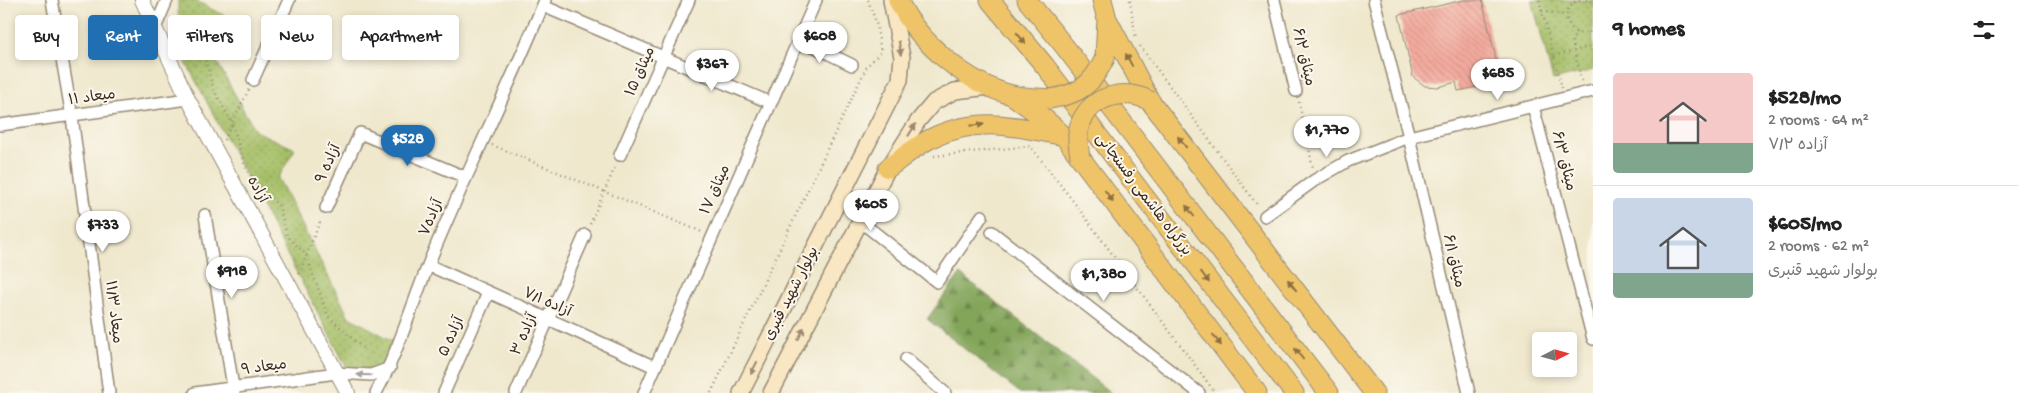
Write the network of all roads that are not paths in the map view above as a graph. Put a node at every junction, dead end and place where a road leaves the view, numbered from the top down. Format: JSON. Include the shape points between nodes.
{"nodes":[{"id":1,"x":52,"y":0,"type":"edge"},
{"id":2,"x":142,"y":0,"type":"edge"},
{"id":3,"x":167,"y":0,"type":"edge"},
{"id":4,"x":288,"y":0,"type":"edge"},
{"id":5,"x":689,"y":0,"type":"edge"},
{"id":6,"x":816,"y":0,"type":"edge"},
{"id":7,"x":891,"y":0,"type":"edge"},
{"id":8,"x":898,"y":0,"type":"edge"},
{"id":9,"x":990,"y":0,"type":"edge"},
{"id":10,"x":1027,"y":0,"type":"edge"},
{"id":11,"x":1102,"y":0,"type":"edge"},
{"id":12,"x":1274,"y":0,"type":"edge"},
{"id":13,"x":1374,"y":0,"type":"edge"},
{"id":14,"x":544,"y":3,"type":"edge"},
{"id":15,"x":150,"y":15,"type":"edge"},
{"id":16,"x":1107,"y":19,"type":"junction"},
{"id":17,"x":158,"y":21,"type":"edge"},
{"id":18,"x":158,"y":31,"type":"edge"},
{"id":19,"x":799,"y":39,"type":"junction"},
{"id":20,"x":664,"y":57,"type":"junction"},
{"id":21,"x":852,"y":65,"type":"dead end"},
{"id":22,"x":253,"y":80,"type":"road end"},
{"id":23,"x":990,"y":87,"type":"junction"},
{"id":24,"x":1296,"y":91,"type":"road end"},
{"id":25,"x":1589,"y":92,"type":"edge"},
{"id":26,"x":1012,"y":96,"type":"junction"},
{"id":27,"x":188,"y":99,"type":"junction"},
{"id":28,"x":1150,"y":101,"type":"junction"},
{"id":29,"x":771,"y":103,"type":"junction"},
{"id":30,"x":1533,"y":106,"type":"junction"},
{"id":31,"x":72,"y":117,"type":"junction"},
{"id":32,"x":0,"y":125,"type":"edge"},
{"id":33,"x":1064,"y":136,"type":"junction"},
{"id":34,"x":1408,"y":137,"type":"junction"},
{"id":35,"x":620,"y":155,"type":"road end"},
{"id":36,"x":1080,"y":157,"type":"junction"},
{"id":37,"x":888,"y":168,"type":"junction"},
{"id":38,"x":466,"y":177,"type":"junction"},
{"id":39,"x":326,"y":208,"type":"road end"},
{"id":40,"x":205,"y":215,"type":"dead end"},
{"id":41,"x":982,"y":216,"type":"dead end"},
{"id":42,"x":1265,"y":216,"type":"road end"},
{"id":43,"x":860,"y":221,"type":"junction"},
{"id":44,"x":992,"y":232,"type":"dead end"},
{"id":45,"x":585,"y":235,"type":"road end"},
{"id":46,"x":428,"y":266,"type":"junction"},
{"id":47,"x":488,"y":293,"type":"junction"},
{"id":48,"x":548,"y":320,"type":"junction"},
{"id":49,"x":1593,"y":339,"type":"edge"},
{"id":50,"x":906,"y":359,"type":"dead end"},
{"id":51,"x":655,"y":367,"type":"junction"},
{"id":52,"x":390,"y":368,"type":"junction"},
{"id":53,"x":336,"y":373,"type":"junction"},
{"id":54,"x":233,"y":390,"type":"edge"},
{"id":55,"x":108,"y":393,"type":"edge"},
{"id":56,"x":195,"y":393,"type":"edge"},
{"id":57,"x":348,"y":393,"type":"edge"},
{"id":58,"x":376,"y":393,"type":"edge"},
{"id":59,"x":444,"y":393,"type":"edge"},
{"id":60,"x":516,"y":393,"type":"edge"},
{"id":61,"x":644,"y":393,"type":"edge"},
{"id":62,"x":743,"y":393,"type":"edge"},
{"id":63,"x":771,"y":393,"type":"edge"},
{"id":64,"x":945,"y":393,"type":"edge"},
{"id":65,"x":1199,"y":393,"type":"edge"},
{"id":66,"x":1257,"y":393,"type":"edge"},
{"id":67,"x":1294,"y":393,"type":"edge"},
{"id":68,"x":1329,"y":393,"type":"edge"},
{"id":69,"x":1374,"y":393,"type":"edge"},
{"id":70,"x":1469,"y":393,"type":"edge"}],
"edges":[{"from":1,"to":31,"type":"street","name":"میعاد ۱۱/۳"},
{"from":2,"to":15,"type":"street","name":"آزاده"},
{"from":3,"to":17,"type":"street"},
{"from":4,"to":22,"type":"street"},
{"from":5,"to":20,"type":"street","name":"میثاق ۱۵"},
{"from":6,"to":19,"type":"street","name":"میثاق ۱۷"},
{"from":7,"to":62,"type":"main road","name":"بولوار شهید قنبری","one_way":true,"via":[[902,57],[900,80]]},
{"from":8,"to":23,"type":"highway","via":[[925,40],[971,77]]},
{"from":9,"to":67,"type":"highway","name":"بزرگراه هاشمی رفسنجانی","one_way":true},
{"from":68,"to":10,"type":"highway","name":"بزرگراه هاشمی رفسنجانی","one_way":true},
{"from":11,"to":16,"type":"highway"},
{"from":12,"to":24,"type":"street","name":"میثاق ۶/۲"},
{"from":13,"to":34,"type":"street","name":"میثاق ۶/۱"},
{"from":14,"to":20,"type":"street"},
{"from":14,"to":38,"type":"street","name":"آزاده۷"},
{"from":16,"to":26,"type":"highway","bridge":true,"via":[[1105,58],[1085,88],[1068,96],[1050,99]]},
{"from":28,"to":16,"type":"highway","one_way":true},
{"from":18,"to":27,"type":"street","name":"آزاده"},
{"from":19,"to":21,"type":"street"},
{"from":19,"to":29,"type":"street","name":"میثاق ۱۷"},
{"from":20,"to":29,"type":"street"},
{"from":20,"to":35,"type":"street","name":"میثاق ۱۵"},
{"from":23,"to":26,"type":"highway"},
{"from":37,"to":23,"type":"main road","name":"بولوار شهید قنبری","one_way":true,"via":[[934,102],[956,91]]},
{"from":25,"to":30,"type":"street"},
{"from":26,"to":33,"type":"highway","name":"بزرگراه هاشمی رفسنجانی"},
{"from":27,"to":31,"type":"street","name":"میعاد ۱۱"},
{"from":27,"to":53,"type":"street","name":"آزاده"},
{"from":28,"to":36,"type":"highway","bridge":true,"via":[[1123,93],[1104,98],[1090,108],[1080,123],[1077,140]]},
{"from":69,"to":28,"type":"highway","one_way":true},
{"from":29,"to":51,"type":"street","name":"میثاق ۱۷"},
{"from":30,"to":34,"type":"street"},
{"from":30,"to":49,"type":"street","name":"میثاق ۶/۳"},
{"from":31,"to":32,"type":"street","name":"میعاد ۱۱"},
{"from":31,"to":55,"type":"street","name":"میعاد ۱۱/۳"},
{"from":33,"to":36,"type":"highway","name":"بزرگراه هاشمی رفسنجانی"},
{"from":37,"to":33,"type":"highway","one_way":true,"via":[[931,138],[955,128],[1012,125]]},
{"from":34,"to":42,"type":"street","via":[[1348,161]]},
{"from":34,"to":70,"type":"street","name":"میثاق ۶/۱"},
{"from":36,"to":66,"type":"highway","name":"بزرگراه هاشمی رفسنجانی","one_way":true},
{"from":37,"to":43,"type":"main road","name":"بولوار شهید قنبری"},
{"from":38,"to":39,"type":"street","name":"آزاده ۹","via":[[360,133]]},
{"from":38,"to":46,"type":"street","name":"آزاده۷"},
{"from":40,"to":54,"type":"street"},
{"from":41,"to":43,"type":"street","via":[[937,282]]},
{"from":63,"to":43,"type":"main road","name":"بولوار شهید قنبری","one_way":true},
{"from":44,"to":65,"type":"street"},
{"from":45,"to":48,"type":"street","name":"آزاده ۳"},
{"from":46,"to":47,"type":"street","name":"آزاده ۷/۱"},
{"from":46,"to":52,"type":"street","name":"آزاده۷"},
{"from":47,"to":48,"type":"street","name":"آزاده ۷/۱"},
{"from":47,"to":59,"type":"street","name":"آزاده ۵"},
{"from":48,"to":51,"type":"street","name":"آزاده ۷/۱"},
{"from":48,"to":60,"type":"street","name":"آزاده ۳"},
{"from":50,"to":64,"type":"street"},
{"from":51,"to":61,"type":"street","name":"میثاق ۱۷"},
{"from":52,"to":53,"type":"street","name":"میعاد ۹","one_way":true,"via":[[371,376]]},
{"from":52,"to":58,"type":"street","name":"آزاده۷"},
{"from":53,"to":54,"type":"street","name":"میعاد ۹"},
{"from":53,"to":57,"type":"street","name":"آزاده"},
{"from":54,"to":56,"type":"street","name":"میعاد ۹"}]}
